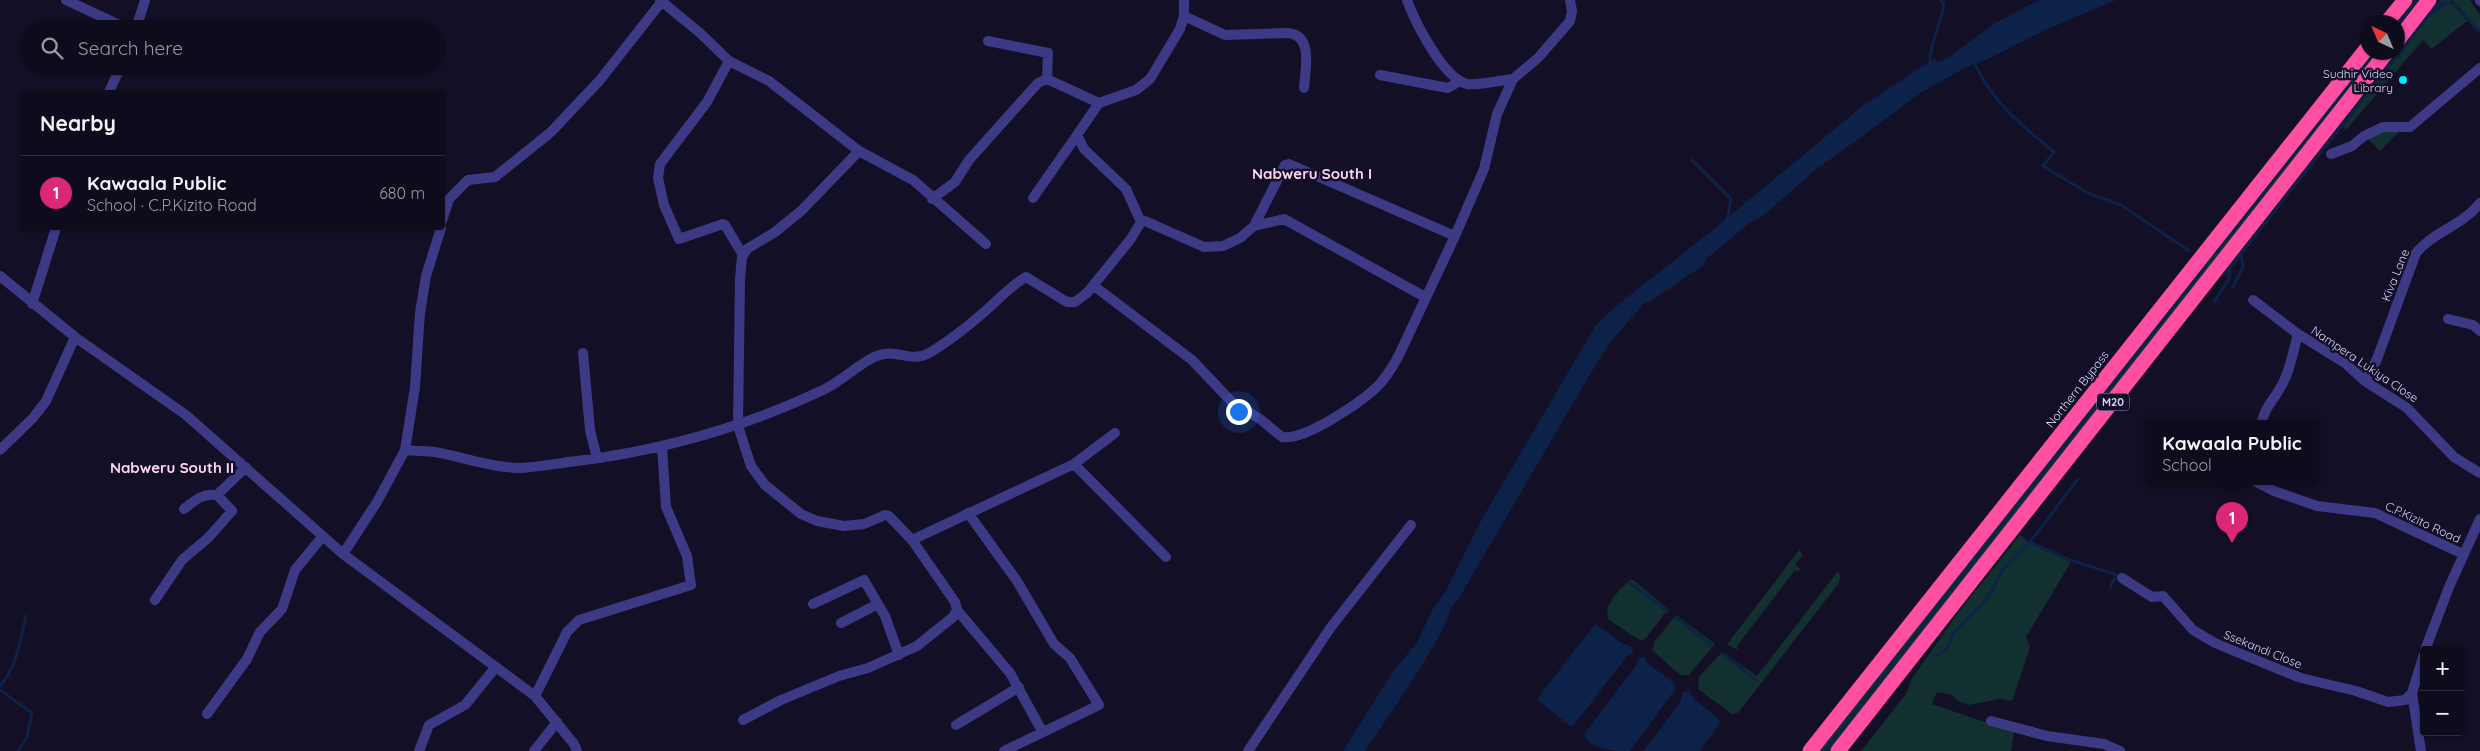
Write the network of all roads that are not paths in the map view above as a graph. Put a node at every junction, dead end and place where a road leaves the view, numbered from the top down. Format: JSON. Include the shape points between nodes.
{"nodes":[{"id":1,"x":66,"y":0,"type":"edge"},
{"id":2,"x":145,"y":0,"type":"edge"},
{"id":3,"x":661,"y":0,"type":"edge"},
{"id":4,"x":1184,"y":0,"type":"edge"},
{"id":5,"x":1407,"y":0,"type":"edge"},
{"id":6,"x":1570,"y":0,"type":"edge"},
{"id":7,"x":2405,"y":0,"type":"edge"},
{"id":8,"x":2429,"y":0,"type":"edge"},
{"id":9,"x":2393,"y":15,"type":"edge"},
{"id":10,"x":1184,"y":16,"type":"junction"},
{"id":11,"x":109,"y":20,"type":"edge"},
{"id":12,"x":139,"y":20,"type":"edge"},
{"id":13,"x":2405,"y":31,"type":"edge"},
{"id":14,"x":988,"y":41,"type":"dead end"},
{"id":15,"x":2360,"y":57,"type":"edge"},
{"id":16,"x":2381,"y":60,"type":"edge"},
{"id":17,"x":729,"y":61,"type":"junction"},
{"id":18,"x":2480,"y":68,"type":"edge"},
{"id":19,"x":116,"y":75,"type":"edge"},
{"id":20,"x":1380,"y":75,"type":"dead end"},
{"id":21,"x":1047,"y":79,"type":"junction"},
{"id":22,"x":1513,"y":80,"type":"junction"},
{"id":23,"x":1460,"y":81,"type":"junction"},
{"id":24,"x":1304,"y":88,"type":"dead end"},
{"id":25,"x":110,"y":90,"type":"edge"},
{"id":26,"x":1099,"y":103,"type":"junction"},
{"id":27,"x":1077,"y":135,"type":"junction"},
{"id":28,"x":859,"y":150,"type":"junction"},
{"id":29,"x":2331,"y":154,"type":"dead end"},
{"id":30,"x":1033,"y":198,"type":"dead end"},
{"id":31,"x":932,"y":199,"type":"junction"},
{"id":32,"x":2480,"y":203,"type":"edge"},
{"id":33,"x":445,"y":212,"type":"edge"},
{"id":34,"x":1141,"y":222,"type":"junction"},
{"id":35,"x":1254,"y":226,"type":"junction"},
{"id":36,"x":55,"y":230,"type":"edge"},
{"id":37,"x":440,"y":230,"type":"edge"},
{"id":38,"x":1455,"y":236,"type":"junction"},
{"id":39,"x":986,"y":244,"type":"dead end"},
{"id":40,"x":743,"y":255,"type":"junction"},
{"id":41,"x":0,"y":276,"type":"edge"},
{"id":42,"x":1094,"y":286,"type":"junction"},
{"id":43,"x":1425,"y":297,"type":"junction"},
{"id":44,"x":2253,"y":300,"type":"dead end"},
{"id":45,"x":32,"y":304,"type":"junction"},
{"id":46,"x":2448,"y":319,"type":"dead end"},
{"id":47,"x":2480,"y":331,"type":"edge"},
{"id":48,"x":2298,"y":334,"type":"junction"},
{"id":49,"x":75,"y":338,"type":"junction"},
{"id":50,"x":584,"y":353,"type":"dead end"},
{"id":51,"x":2365,"y":381,"type":"junction"},
{"id":52,"x":2261,"y":420,"type":"edge"},
{"id":53,"x":738,"y":426,"type":"junction"},
{"id":54,"x":1115,"y":433,"type":"dead end"},
{"id":55,"x":662,"y":447,"type":"junction"},
{"id":56,"x":0,"y":450,"type":"edge"},
{"id":57,"x":405,"y":450,"type":"junction"},
{"id":58,"x":597,"y":458,"type":"junction"},
{"id":59,"x":1074,"y":464,"type":"junction"},
{"id":60,"x":246,"y":467,"type":"junction"},
{"id":61,"x":2480,"y":473,"type":"edge"},
{"id":62,"x":2264,"y":485,"type":"edge"},
{"id":63,"x":217,"y":495,"type":"junction"},
{"id":64,"x":184,"y":509,"type":"dead end"},
{"id":65,"x":968,"y":513,"type":"junction"},
{"id":66,"x":2480,"y":519,"type":"edge"},
{"id":67,"x":1411,"y":525,"type":"dead end"},
{"id":68,"x":323,"y":536,"type":"junction"},
{"id":69,"x":912,"y":540,"type":"junction"},
{"id":70,"x":343,"y":554,"type":"junction"},
{"id":71,"x":2463,"y":554,"type":"junction"},
{"id":72,"x":1166,"y":557,"type":"dead end"},
{"id":73,"x":2122,"y":578,"type":"dead end"},
{"id":74,"x":155,"y":600,"type":"dead end"},
{"id":75,"x":813,"y":604,"type":"dead end"},
{"id":76,"x":878,"y":604,"type":"junction"},
{"id":77,"x":956,"y":610,"type":"junction"},
{"id":78,"x":841,"y":623,"type":"dead end"},
{"id":79,"x":2427,"y":646,"type":"edge"},
{"id":80,"x":899,"y":655,"type":"junction"},
{"id":81,"x":2420,"y":667,"type":"edge"},
{"id":82,"x":495,"y":668,"type":"junction"},
{"id":83,"x":1019,"y":687,"type":"junction"},
{"id":84,"x":2412,"y":693,"type":"junction"},
{"id":85,"x":535,"y":696,"type":"junction"},
{"id":86,"x":207,"y":714,"type":"dead end"},
{"id":87,"x":743,"y":720,"type":"dead end"},
{"id":88,"x":1992,"y":721,"type":"dead end"},
{"id":89,"x":556,"y":722,"type":"junction"},
{"id":90,"x":956,"y":725,"type":"dead end"},
{"id":91,"x":1042,"y":731,"type":"junction"},
{"id":92,"x":419,"y":751,"type":"edge"},
{"id":93,"x":534,"y":751,"type":"edge"},
{"id":94,"x":577,"y":751,"type":"edge"},
{"id":95,"x":1004,"y":751,"type":"edge"},
{"id":96,"x":1248,"y":751,"type":"edge"},
{"id":97,"x":1810,"y":751,"type":"edge"},
{"id":98,"x":1838,"y":751,"type":"edge"},
{"id":99,"x":2120,"y":751,"type":"edge"},
{"id":100,"x":2421,"y":751,"type":"edge"}],
"edges":[{"from":1,"to":11,"type":"street"},
{"from":2,"to":12,"type":"street"},
{"from":3,"to":17,"type":"street"},
{"from":3,"to":33,"type":"street","via":[[600,80],[551,132],[495,177],[468,180],[449,199]]},
{"from":4,"to":10,"type":"street"},
{"from":5,"to":23,"type":"street","via":[[1429,46]]},
{"from":6,"to":22,"type":"street","via":[[1570,21],[1538,58]]},
{"from":7,"to":9,"type":"highway"},
{"from":8,"to":13,"type":"highway"},
{"from":10,"to":24,"type":"street","via":[[1225,35],[1288,33],[1298,36],[1307,56]]},
{"from":10,"to":26,"type":"street","via":[[1180,29],[1150,79],[1136,90]]},
{"from":14,"to":21,"type":"street","via":[[1048,53]]},
{"from":15,"to":97,"type":"highway","name":"Northern Bypass"},
{"from":16,"to":98,"type":"highway","number":"M20"},
{"from":17,"to":28,"type":"street","via":[[769,81]]},
{"from":17,"to":40,"type":"street","via":[[707,102],[660,164],[658,178],[664,206],[679,239],[723,224]]},
{"from":18,"to":29,"type":"street","via":[[2410,127],[2383,127],[2352,146]]},
{"from":19,"to":25,"type":"street"},
{"from":20,"to":23,"type":"street","via":[[1448,88]]},
{"from":21,"to":26,"type":"street"},
{"from":21,"to":31,"type":"street","via":[[1038,83],[975,154],[955,182]]},
{"from":22,"to":23,"type":"street","via":[[1472,84]]},
{"from":22,"to":38,"type":"street","via":[[1497,114],[1484,169]]},
{"from":26,"to":27,"type":"street"},
{"from":27,"to":30,"type":"street"},
{"from":27,"to":34,"type":"street","via":[[1084,149],[1126,189]]},
{"from":28,"to":31,"type":"street","via":[[913,180]]},
{"from":28,"to":40,"type":"street","via":[[801,211]]},
{"from":31,"to":39,"type":"street"},
{"from":32,"to":51,"type":"street","name":"Kiva Lane","via":[[2476,210],[2427,242],[2416,253],[2379,354]]},
{"from":34,"to":35,"type":"street","via":[[1209,248],[1240,238]]},
{"from":34,"to":42,"type":"street"},
{"from":35,"to":38,"type":"street","via":[[1282,168],[1290,164]]},
{"from":35,"to":43,"type":"street","via":[[1284,219]]},
{"from":36,"to":45,"type":"street"},
{"from":37,"to":57,"type":"street","via":[[426,276]]},
{"from":38,"to":43,"type":"street"},
{"from":40,"to":53,"type":"street"},
{"from":41,"to":45,"type":"street"},
{"from":42,"to":43,"type":"street","via":[[1192,360],[1232,402],[1286,438],[1332,419],[1375,389],[1398,357]]},
{"from":42,"to":53,"type":"street","via":[[1075,302],[1067,302],[1026,277],[930,353],[909,357],[886,352],[871,358],[824,390]]},
{"from":44,"to":48,"type":"street","name":"Nampera Lukiya Close"},
{"from":45,"to":49,"type":"street"},
{"from":46,"to":47,"type":"street","via":[[2473,325]]},
{"from":48,"to":51,"type":"street","name":"Nampera Lukiya Close","via":[[2346,363]]},
{"from":48,"to":52,"type":"street","via":[[2283,382],[2267,405]]},
{"from":49,"to":56,"type":"street","via":[[46,400],[33,418]]},
{"from":49,"to":60,"type":"street","via":[[186,415]]},
{"from":50,"to":58,"type":"street","via":[[590,430]]},
{"from":51,"to":61,"type":"street","name":"Nampera Lukiya Close","via":[[2417,415],[2454,456]]},
{"from":53,"to":55,"type":"street"},
{"from":53,"to":69,"type":"street","via":[[751,466],[765,485],[802,514],[817,522],[844,526],[889,516]]},
{"from":54,"to":59,"type":"street"},
{"from":55,"to":58,"type":"street"},
{"from":55,"to":85,"type":"street","via":[[666,507],[686,556],[691,585],[579,620],[567,632]]},
{"from":57,"to":58,"type":"street","via":[[434,452],[518,468]]},
{"from":57,"to":70,"type":"street","via":[[377,502]]},
{"from":59,"to":65,"type":"street"},
{"from":59,"to":72,"type":"street"},
{"from":60,"to":63,"type":"street"},
{"from":60,"to":68,"type":"street"},
{"from":62,"to":71,"type":"street","name":"C.P.Kizito Road","via":[[2317,506],[2375,514]]},
{"from":63,"to":64,"type":"street","via":[[197,498]]},
{"from":63,"to":74,"type":"street","via":[[232,511],[182,560]]},
{"from":65,"to":69,"type":"street"},
{"from":65,"to":91,"type":"street","via":[[1017,581],[1054,644],[1070,658],[1099,705]]},
{"from":66,"to":71,"type":"street"},
{"from":67,"to":96,"type":"street","via":[[1331,627]]},
{"from":68,"to":70,"type":"street"},
{"from":68,"to":86,"type":"street","via":[[295,570],[282,609],[260,632],[247,659]]},
{"from":69,"to":77,"type":"street","via":[[955,602]]},
{"from":70,"to":82,"type":"street"},
{"from":71,"to":79,"type":"street"},
{"from":73,"to":84,"type":"street","name":"Ssekandi Close","via":[[2152,597],[2164,596],[2193,630],[2208,639],[2278,669],[2388,702],[2405,700]]},
{"from":75,"to":76,"type":"street","via":[[864,580]]},
{"from":76,"to":78,"type":"street"},
{"from":76,"to":80,"type":"street"},
{"from":77,"to":80,"type":"street","via":[[953,617],[917,646]]},
{"from":77,"to":83,"type":"street"},
{"from":80,"to":87,"type":"street","via":[[781,700]]},
{"from":81,"to":84,"type":"street"},
{"from":82,"to":85,"type":"street"},
{"from":82,"to":92,"type":"street","via":[[465,706],[429,725]]},
{"from":83,"to":90,"type":"street"},
{"from":83,"to":91,"type":"street"},
{"from":84,"to":100,"type":"street"},
{"from":85,"to":89,"type":"street"},
{"from":88,"to":99,"type":"street","via":[[2047,736],[2104,744]]},
{"from":89,"to":93,"type":"street"},
{"from":89,"to":94,"type":"street"},
{"from":91,"to":95,"type":"street"}]}
